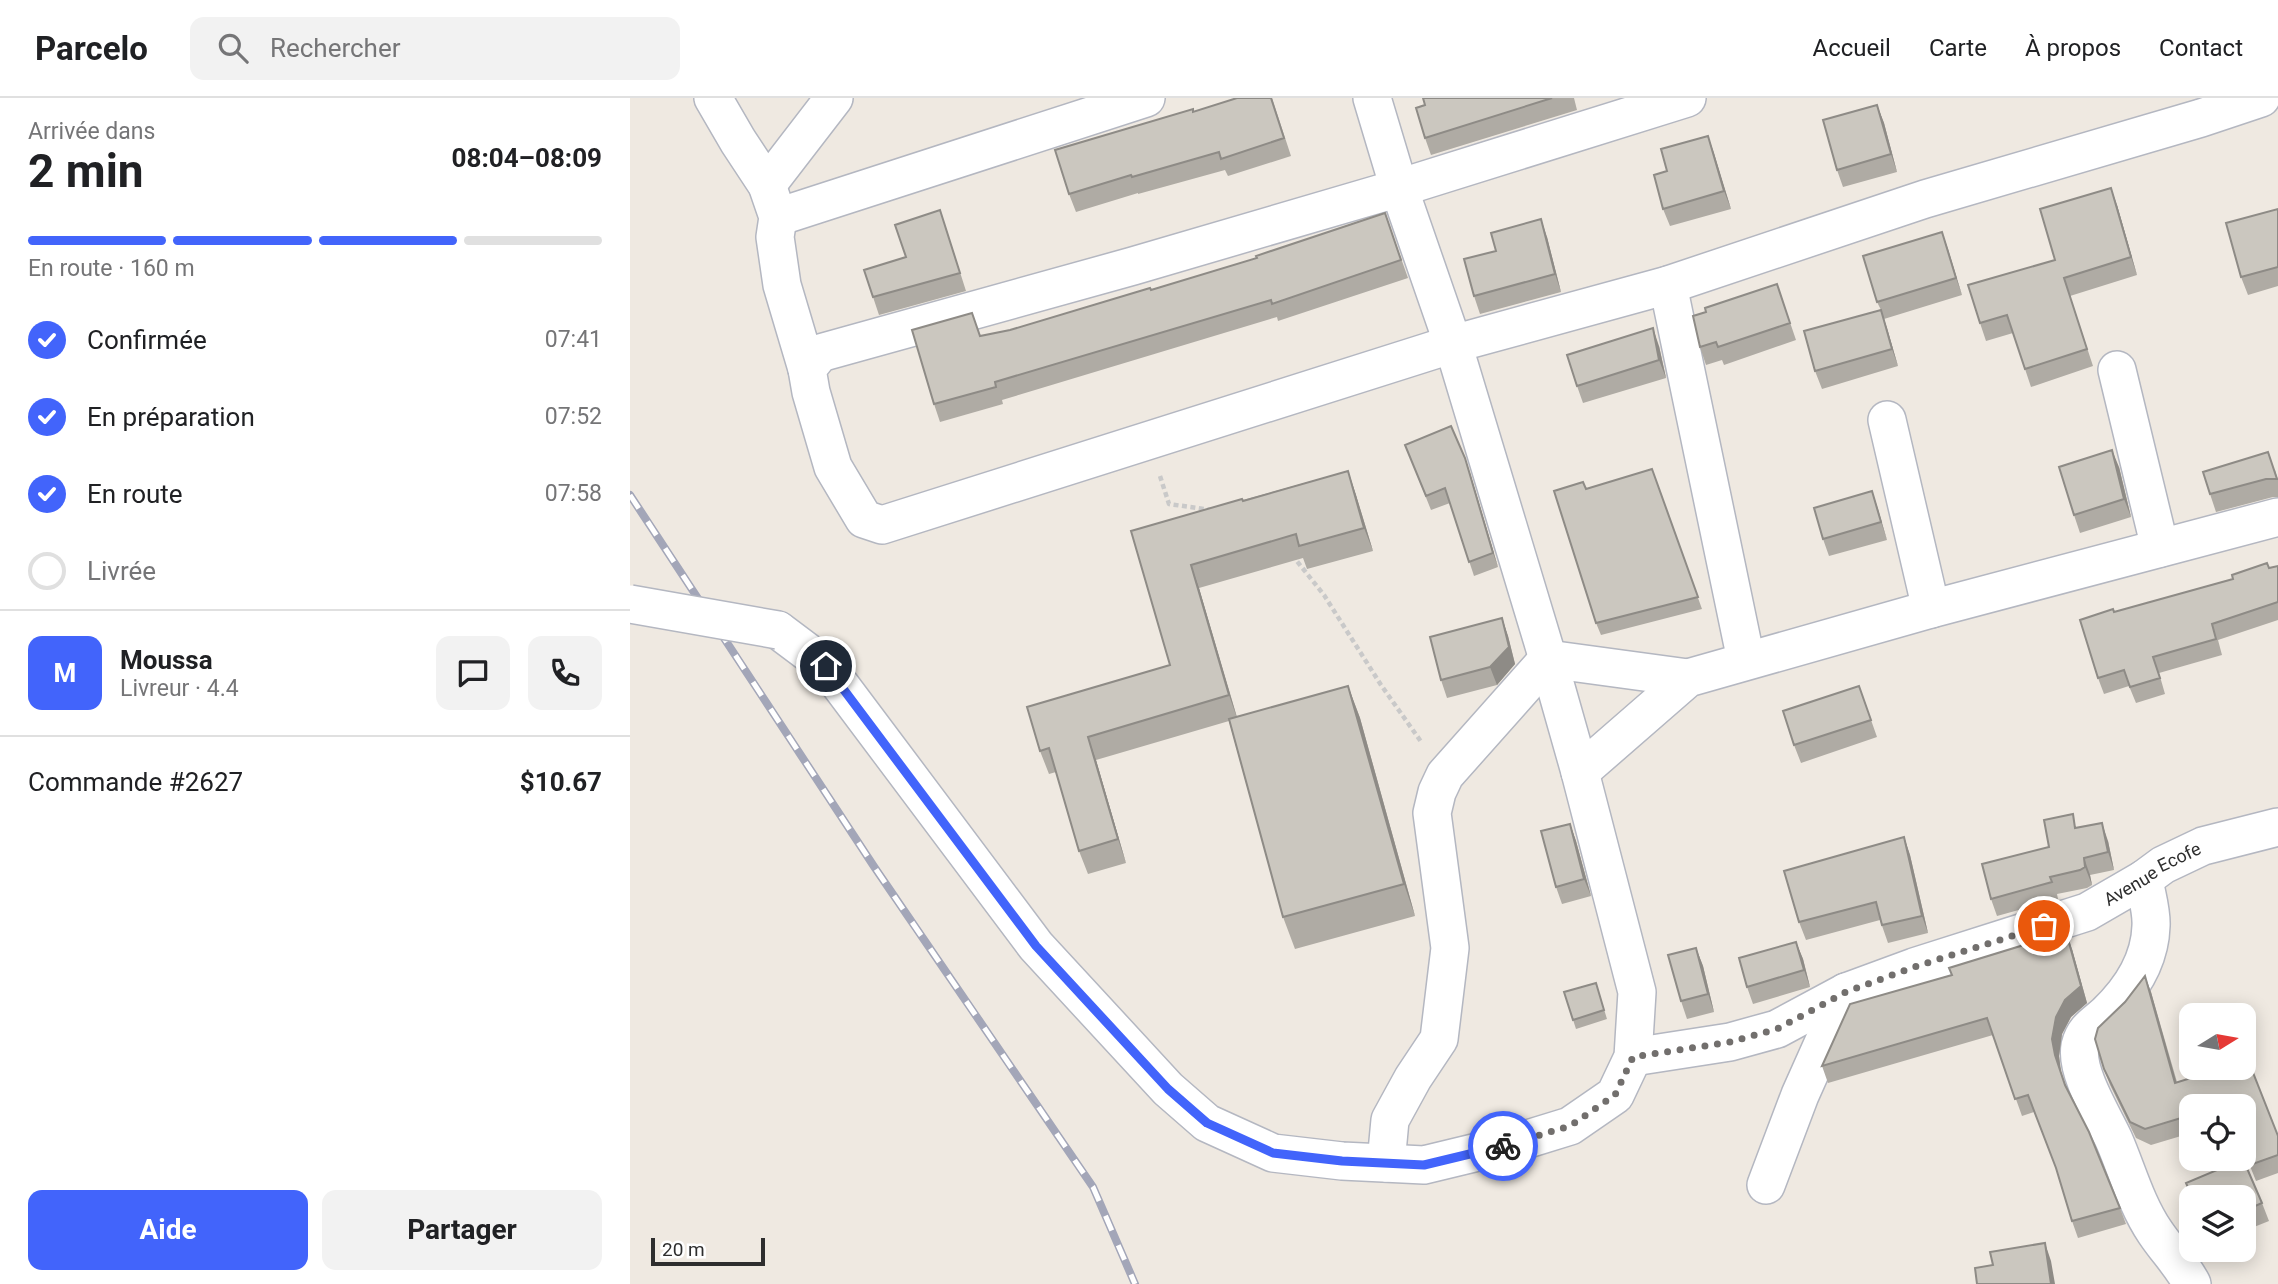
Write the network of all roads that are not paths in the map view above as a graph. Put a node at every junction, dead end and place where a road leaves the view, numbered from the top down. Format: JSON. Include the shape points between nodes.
{"nodes":[{"id":1,"x":713,"y":98,"type":"edge"},
{"id":2,"x":834,"y":98,"type":"edge"},
{"id":3,"x":1146,"y":98,"type":"edge"},
{"id":4,"x":1372,"y":98,"type":"edge"},
{"id":5,"x":1686,"y":98,"type":"edge"},
{"id":6,"x":2261,"y":98,"type":"edge"},
{"id":7,"x":1399,"y":188,"type":"junction"},
{"id":8,"x":773,"y":201,"type":"junction"},
{"id":9,"x":1668,"y":285,"type":"junction"},
{"id":10,"x":1453,"y":344,"type":"junction"},
{"id":11,"x":807,"y":369,"type":"junction"},
{"id":12,"x":2116,"y":370,"type":"dead end"},
{"id":13,"x":1887,"y":420,"type":"dead end"},
{"id":14,"x":2278,"y":517,"type":"edge"},
{"id":15,"x":2160,"y":548,"type":"junction"},
{"id":16,"x":630,"y":604,"type":"edge"},
{"id":17,"x":1931,"y":609,"type":"junction"},
{"id":18,"x":1548,"y":659,"type":"junction"},
{"id":19,"x":1746,"y":660,"type":"junction"},
{"id":20,"x":1688,"y":678,"type":"junction"},
{"id":21,"x":1580,"y":772,"type":"junction"},
{"id":22,"x":2278,"y":827,"type":"edge"},
{"id":23,"x":2144,"y":878,"type":"junction"},
{"id":24,"x":1846,"y":992,"type":"junction"},
{"id":25,"x":1633,"y":1057,"type":"junction"},
{"id":26,"x":1386,"y":1163,"type":"junction"},
{"id":27,"x":1766,"y":1185,"type":"dead end"},
{"id":28,"x":2192,"y":1284,"type":"edge"}],
"edges":[{"from":1,"to":8,"type":"street"},
{"from":2,"to":8,"type":"street"},
{"from":3,"to":8,"type":"street"},
{"from":4,"to":7,"type":"street"},
{"from":5,"to":7,"type":"street"},
{"from":6,"to":9,"type":"street","via":[[1925,199]]},
{"from":7,"to":10,"type":"street"},
{"from":7,"to":11,"type":"street","via":[[820,353]]},
{"from":8,"to":11,"type":"street","via":[[782,285]]},
{"from":9,"to":10,"type":"street"},
{"from":9,"to":19,"type":"street"},
{"from":10,"to":11,"type":"street","via":[[882,524],[864,519],[833,467]]},
{"from":10,"to":18,"type":"street"},
{"from":12,"to":15,"type":"street"},
{"from":13,"to":17,"type":"street"},
{"from":14,"to":15,"type":"street"},
{"from":15,"to":17,"type":"street"},
{"from":16,"to":26,"type":"street","bridge":true,"via":[[778,630],[826,666],[1036,946],[1168,1089],[1207,1123],[1273,1153]]},
{"from":17,"to":19,"type":"street"},
{"from":18,"to":20,"type":"street"},
{"from":18,"to":21,"type":"street"},
{"from":18,"to":26,"type":"street","via":[[1446,775],[1437,792],[1432,813],[1450,947],[1439,1039],[1390,1120]]},
{"from":19,"to":20,"type":"street"},
{"from":20,"to":21,"type":"street"},
{"from":21,"to":25,"type":"street","via":[[1637,992]]},
{"from":22,"to":23,"type":"street","name":"Avenue Ecofe","via":[[2203,846]]},
{"from":23,"to":24,"type":"street","name":"Avenue Ecofe","via":[[2087,912]]},
{"from":23,"to":28,"type":"street","via":[[2151,926],[2144,959],[2133,984],[2086,1030],[2080,1048],[2085,1077],[2135,1192],[2155,1231]]},
{"from":24,"to":25,"type":"street","name":"Avenue Ecofe","via":[[1777,1029],[1730,1042]]},
{"from":24,"to":27,"type":"street"},
{"from":25,"to":26,"type":"street","via":[[1615,1095],[1570,1126],[1424,1165]]}]}
